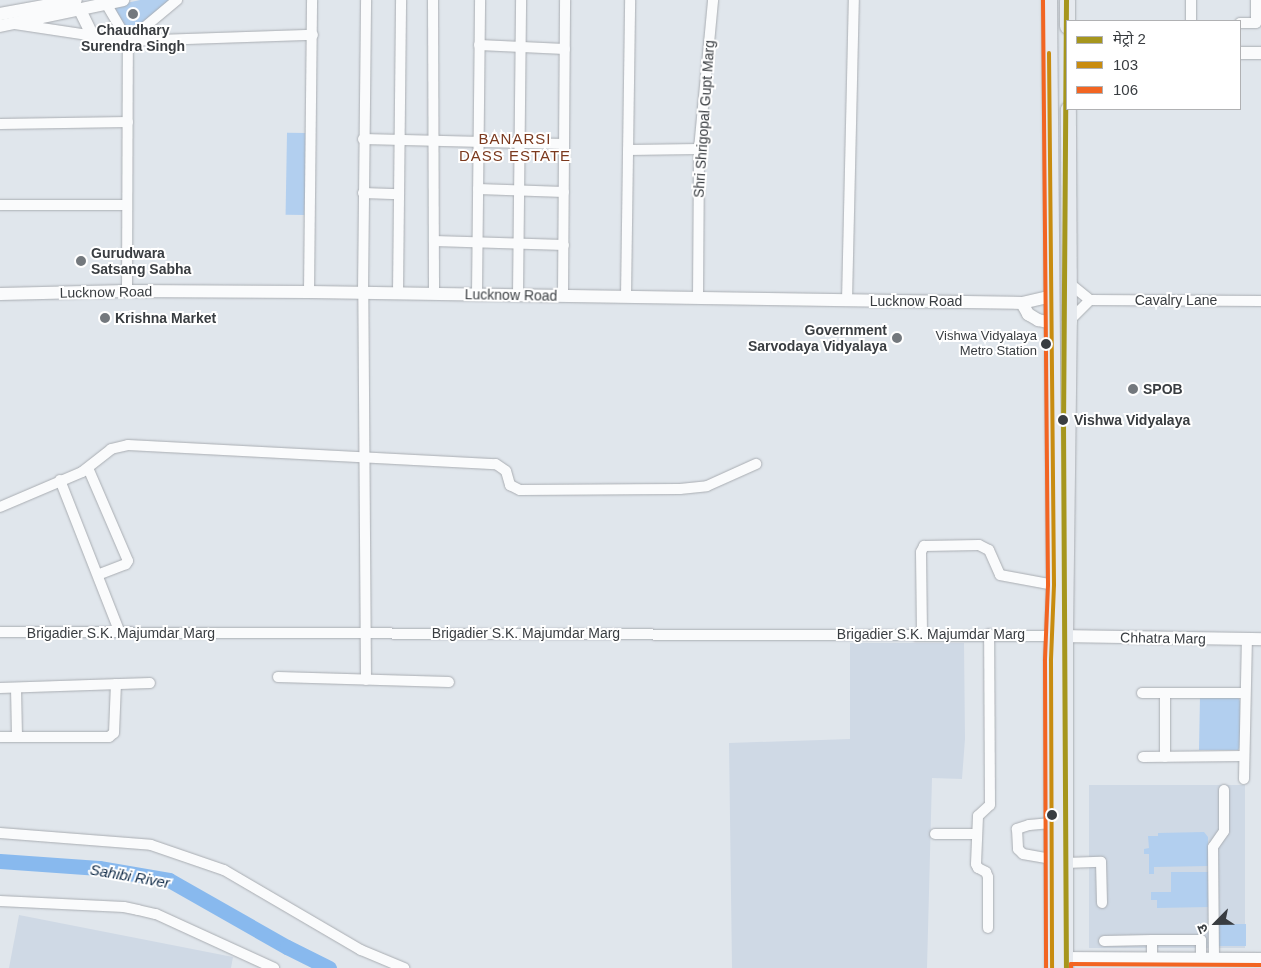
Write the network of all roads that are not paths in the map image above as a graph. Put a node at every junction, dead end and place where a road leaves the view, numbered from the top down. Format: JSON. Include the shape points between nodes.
{"nodes":[{"id":1,"x":123,"y":0,"type":"edge"},
{"id":2,"x":177,"y":0,"type":"edge"},
{"id":3,"x":312,"y":0,"type":"edge"},
{"id":4,"x":366,"y":0,"type":"edge"},
{"id":5,"x":401,"y":0,"type":"edge"},
{"id":6,"x":433,"y":0,"type":"edge"},
{"id":7,"x":480,"y":0,"type":"edge"},
{"id":8,"x":521,"y":0,"type":"edge"},
{"id":9,"x":565,"y":0,"type":"edge"},
{"id":10,"x":630,"y":0,"type":"edge"},
{"id":11,"x":713,"y":0,"type":"edge"},
{"id":12,"x":854,"y":0,"type":"edge"},
{"id":13,"x":1049,"y":0,"type":"edge"},
{"id":14,"x":1067,"y":0,"type":"edge"},
{"id":15,"x":1191,"y":0,"type":"edge"},
{"id":16,"x":1256,"y":0,"type":"edge"},
{"id":17,"x":105,"y":2,"type":"edge"},
{"id":18,"x":78,"y":5,"type":"edge"},
{"id":19,"x":0,"y":14,"type":"edge"},
{"id":20,"x":1067,"y":20,"type":"edge"},
{"id":21,"x":1191,"y":20,"type":"edge"},
{"id":22,"x":1241,"y":23,"type":"edge"},
{"id":23,"x":15,"y":24,"type":"junction"},
{"id":24,"x":0,"y":26,"type":"edge"},
{"id":25,"x":92,"y":35,"type":"junction"},
{"id":26,"x":313,"y":35,"type":"junction"},
{"id":27,"x":128,"y":40,"type":"junction"},
{"id":28,"x":479,"y":45,"type":"junction"},
{"id":29,"x":521,"y":46,"type":"junction"},
{"id":30,"x":565,"y":49,"type":"junction"},
{"id":31,"x":1241,"y":53,"type":"edge"},
{"id":32,"x":1261,"y":53,"type":"edge"},
{"id":33,"x":1068,"y":110,"type":"edge"},
{"id":34,"x":128,"y":122,"type":"junction"},
{"id":35,"x":0,"y":124,"type":"edge"},
{"id":36,"x":363,"y":139,"type":"junction"},
{"id":37,"x":399,"y":142,"type":"junction"},
{"id":38,"x":433,"y":142,"type":"junction"},
{"id":39,"x":478,"y":144,"type":"junction"},
{"id":40,"x":520,"y":144,"type":"junction"},
{"id":41,"x":564,"y":144,"type":"junction"},
{"id":42,"x":699,"y":149,"type":"junction"},
{"id":43,"x":628,"y":150,"type":"junction"},
{"id":44,"x":478,"y":189,"type":"junction"},
{"id":45,"x":519,"y":190,"type":"junction"},
{"id":46,"x":564,"y":192,"type":"junction"},
{"id":47,"x":363,"y":193,"type":"junction"},
{"id":48,"x":399,"y":194,"type":"junction"},
{"id":49,"x":0,"y":205,"type":"edge"},
{"id":50,"x":127,"y":205,"type":"junction"},
{"id":51,"x":434,"y":241,"type":"junction"},
{"id":52,"x":478,"y":242,"type":"junction"},
{"id":53,"x":519,"y":244,"type":"junction"},
{"id":54,"x":564,"y":245,"type":"junction"},
{"id":55,"x":1069,"y":284,"type":"junction"},
{"id":56,"x":127,"y":291,"type":"junction"},
{"id":57,"x":310,"y":292,"type":"junction"},
{"id":58,"x":363,"y":293,"type":"junction"},
{"id":59,"x":398,"y":293,"type":"junction"},
{"id":60,"x":0,"y":294,"type":"edge"},
{"id":61,"x":434,"y":294,"type":"junction"},
{"id":62,"x":477,"y":294,"type":"junction"},
{"id":63,"x":518,"y":295,"type":"junction"},
{"id":64,"x":564,"y":296,"type":"junction"},
{"id":65,"x":1052,"y":296,"type":"junction"},
{"id":66,"x":626,"y":297,"type":"junction"},
{"id":67,"x":698,"y":298,"type":"junction"},
{"id":68,"x":1090,"y":300,"type":"junction"},
{"id":69,"x":1261,"y":300,"type":"edge"},
{"id":70,"x":848,"y":301,"type":"junction"},
{"id":71,"x":1022,"y":302,"type":"junction"},
{"id":72,"x":1070,"y":321,"type":"junction"},
{"id":73,"x":1052,"y":323,"type":"junction"},
{"id":74,"x":365,"y":456,"type":"junction"},
{"id":75,"x":1053,"y":461,"type":"junction"},
{"id":76,"x":1068,"y":461,"type":"junction"},
{"id":77,"x":756,"y":464,"type":"dead end"},
{"id":78,"x":88,"y":468,"type":"junction"},
{"id":79,"x":60,"y":480,"type":"junction"},
{"id":80,"x":0,"y":506,"type":"edge"},
{"id":81,"x":98,"y":576,"type":"junction"},
{"id":82,"x":1054,"y":585,"type":"junction"},
{"id":83,"x":0,"y":632,"type":"edge"},
{"id":84,"x":120,"y":633,"type":"junction"},
{"id":85,"x":366,"y":633,"type":"junction"},
{"id":86,"x":922,"y":634,"type":"junction"},
{"id":87,"x":990,"y":634,"type":"junction"},
{"id":88,"x":1058,"y":636,"type":"junction"},
{"id":89,"x":1247,"y":639,"type":"junction"},
{"id":90,"x":1261,"y":640,"type":"edge"},
{"id":91,"x":278,"y":677,"type":"dead end"},
{"id":92,"x":366,"y":680,"type":"junction"},
{"id":93,"x":449,"y":682,"type":"dead end"},
{"id":94,"x":150,"y":683,"type":"dead end"},
{"id":95,"x":116,"y":684,"type":"junction"},
{"id":96,"x":0,"y":688,"type":"edge"},
{"id":97,"x":16,"y":688,"type":"junction"},
{"id":98,"x":1142,"y":693,"type":"dead end"},
{"id":99,"x":1165,"y":693,"type":"junction"},
{"id":100,"x":1244,"y":693,"type":"junction"},
{"id":101,"x":17,"y":736,"type":"junction"},
{"id":102,"x":0,"y":738,"type":"edge"},
{"id":103,"x":1243,"y":756,"type":"junction"},
{"id":104,"x":1142,"y":757,"type":"dead end"},
{"id":105,"x":1165,"y":757,"type":"junction"},
{"id":106,"x":1244,"y":779,"type":"dead end"},
{"id":107,"x":1224,"y":790,"type":"dead end"},
{"id":108,"x":1051,"y":823,"type":"junction"},
{"id":109,"x":0,"y":833,"type":"edge"},
{"id":110,"x":935,"y":834,"type":"dead end"},
{"id":111,"x":977,"y":834,"type":"junction"},
{"id":112,"x":1058,"y":861,"type":"junction"},
{"id":113,"x":0,"y":901,"type":"edge"},
{"id":114,"x":1102,"y":903,"type":"dead end"},
{"id":115,"x":988,"y":928,"type":"dead end"},
{"id":116,"x":1152,"y":940,"type":"junction"},
{"id":117,"x":1104,"y":941,"type":"dead end"},
{"id":118,"x":1214,"y":959,"type":"junction"},
{"id":119,"x":1261,"y":959,"type":"edge"},
{"id":120,"x":1147,"y":962,"type":"edge"},
{"id":121,"x":1198,"y":962,"type":"edge"},
{"id":122,"x":1058,"y":963,"type":"edge"},
{"id":123,"x":1246,"y":964,"type":"edge"},
{"id":124,"x":274,"y":968,"type":"edge"},
{"id":125,"x":404,"y":968,"type":"edge"}],
"edges":[{"from":1,"to":17,"type":"street"},
{"from":2,"to":27,"type":"street"},
{"from":3,"to":26,"type":"street"},
{"from":4,"to":36,"type":"street"},
{"from":5,"to":37,"type":"street"},
{"from":6,"to":38,"type":"street"},
{"from":7,"to":28,"type":"street"},
{"from":8,"to":29,"type":"street"},
{"from":9,"to":30,"type":"street"},
{"from":10,"to":43,"type":"street"},
{"from":11,"to":42,"type":"street","name":"Shri Shrigopal Gupt Marg"},
{"from":12,"to":70,"type":"street"},
{"from":13,"to":65,"type":"main road"},
{"from":14,"to":20,"type":"main road"},
{"from":15,"to":21,"type":"street"},
{"from":16,"to":22,"type":"street","via":[[1256,23]]},
{"from":17,"to":18,"type":"street"},
{"from":17,"to":27,"type":"street"},
{"from":18,"to":19,"type":"street"},
{"from":18,"to":23,"type":"street"},
{"from":18,"to":25,"type":"street"},
{"from":23,"to":24,"type":"street"},
{"from":23,"to":25,"type":"street"},
{"from":25,"to":27,"type":"street"},
{"from":26,"to":27,"type":"street"},
{"from":26,"to":57,"type":"street"},
{"from":27,"to":34,"type":"street"},
{"from":28,"to":29,"type":"street"},
{"from":28,"to":39,"type":"street"},
{"from":29,"to":30,"type":"street"},
{"from":29,"to":40,"type":"street"},
{"from":30,"to":41,"type":"street"},
{"from":31,"to":32,"type":"street"},
{"from":33,"to":55,"type":"main road"},
{"from":34,"to":35,"type":"street"},
{"from":34,"to":50,"type":"street"},
{"from":36,"to":37,"type":"street"},
{"from":36,"to":47,"type":"street"},
{"from":37,"to":38,"type":"street"},
{"from":37,"to":48,"type":"street"},
{"from":38,"to":39,"type":"street"},
{"from":38,"to":51,"type":"street"},
{"from":39,"to":40,"type":"street"},
{"from":39,"to":44,"type":"street"},
{"from":40,"to":41,"type":"street"},
{"from":40,"to":45,"type":"street"},
{"from":41,"to":46,"type":"street"},
{"from":42,"to":43,"type":"street"},
{"from":42,"to":67,"type":"street","name":"Shri Shrigopal Gupt Marg"},
{"from":43,"to":66,"type":"street"},
{"from":44,"to":45,"type":"street"},
{"from":44,"to":52,"type":"street"},
{"from":45,"to":46,"type":"street"},
{"from":45,"to":53,"type":"street"},
{"from":46,"to":54,"type":"street"},
{"from":47,"to":48,"type":"street"},
{"from":47,"to":58,"type":"street"},
{"from":48,"to":59,"type":"street"},
{"from":49,"to":50,"type":"street"},
{"from":50,"to":56,"type":"street"},
{"from":51,"to":52,"type":"street"},
{"from":51,"to":61,"type":"street"},
{"from":52,"to":53,"type":"street"},
{"from":52,"to":62,"type":"street"},
{"from":53,"to":54,"type":"street"},
{"from":53,"to":63,"type":"street"},
{"from":54,"to":64,"type":"street"},
{"from":55,"to":68,"type":"street"},
{"from":55,"to":72,"type":"main road"},
{"from":56,"to":57,"type":"street","name":"Lucknow Road"},
{"from":56,"to":60,"type":"street","name":"Lucknow Road"},
{"from":57,"to":58,"type":"street","name":"Lucknow Road"},
{"from":58,"to":59,"type":"street","name":"Lucknow Road"},
{"from":58,"to":74,"type":"street"},
{"from":59,"to":61,"type":"street","name":"Lucknow Road"},
{"from":61,"to":62,"type":"street","name":"Lucknow Road"},
{"from":62,"to":63,"type":"street","name":"Lucknow Road"},
{"from":63,"to":64,"type":"street","name":"Lucknow Road"},
{"from":64,"to":66,"type":"street","name":"Lucknow Road"},
{"from":65,"to":71,"type":"street","name":"Lucknow Road"},
{"from":65,"to":73,"type":"main road"},
{"from":66,"to":67,"type":"street","name":"Lucknow Road"},
{"from":67,"to":70,"type":"street","name":"Lucknow Road"},
{"from":68,"to":69,"type":"street","name":"Cavalry Lane"},
{"from":68,"to":72,"type":"street"},
{"from":70,"to":71,"type":"street","name":"Lucknow Road"},
{"from":71,"to":73,"type":"street","via":[[1028,314]]},
{"from":72,"to":76,"type":"main road"},
{"from":73,"to":75,"type":"main road"},
{"from":74,"to":77,"type":"street","via":[[496,464],[506,470],[510,485],[520,490],[680,489],[707,486]]},
{"from":74,"to":78,"type":"street","via":[[128,445],[111,449]]},
{"from":74,"to":85,"type":"street"},
{"from":75,"to":76,"type":"main road"},
{"from":75,"to":82,"type":"main road"},
{"from":76,"to":88,"type":"main road"},
{"from":78,"to":79,"type":"street"},
{"from":78,"to":81,"type":"street","via":[[128,561]]},
{"from":79,"to":80,"type":"street"},
{"from":79,"to":81,"type":"street"},
{"from":81,"to":84,"type":"street"},
{"from":82,"to":86,"type":"street","via":[[1000,575],[989,550],[979,545],[924,546],[920,552]]},
{"from":82,"to":88,"type":"main road"},
{"from":83,"to":84,"type":"street","name":"Brigadier S.K. Majumdar Marg"},
{"from":84,"to":85,"type":"street","name":"Brigadier S.K. Majumdar Marg"},
{"from":85,"to":86,"type":"street","name":"Brigadier S.K. Majumdar Marg"},
{"from":85,"to":92,"type":"street"},
{"from":86,"to":87,"type":"street","name":"Brigadier S.K. Majumdar Marg"},
{"from":87,"to":88,"type":"street","name":"Brigadier S.K. Majumdar Marg"},
{"from":87,"to":111,"type":"street","via":[[990,805],[978,814]]},
{"from":88,"to":89,"type":"street","name":"Chhatra Marg"},
{"from":88,"to":108,"type":"main road"},
{"from":88,"to":112,"type":"main road"},
{"from":89,"to":90,"type":"street","name":"Chhatra Marg"},
{"from":89,"to":100,"type":"street"},
{"from":91,"to":92,"type":"street"},
{"from":92,"to":93,"type":"street"},
{"from":94,"to":95,"type":"street"},
{"from":95,"to":97,"type":"street"},
{"from":95,"to":101,"type":"street","via":[[114,733],[109,737]]},
{"from":96,"to":97,"type":"street"},
{"from":97,"to":101,"type":"street"},
{"from":98,"to":99,"type":"street"},
{"from":99,"to":100,"type":"street"},
{"from":99,"to":105,"type":"street"},
{"from":100,"to":103,"type":"street"},
{"from":101,"to":102,"type":"street"},
{"from":103,"to":105,"type":"street"},
{"from":103,"to":106,"type":"street"},
{"from":104,"to":105,"type":"street"},
{"from":107,"to":118,"type":"street","via":[[1224,831],[1213,847]]},
{"from":108,"to":112,"type":"main road"},
{"from":108,"to":112,"type":"street","via":[[1017,829],[1018,848],[1022,854]]},
{"from":109,"to":125,"type":"street","via":[[151,845],[224,870],[340,939]]},
{"from":110,"to":111,"type":"street"},
{"from":111,"to":115,"type":"street","via":[[977,866],[988,877]]},
{"from":112,"to":114,"type":"street","via":[[1101,862]]},
{"from":112,"to":122,"type":"main road"},
{"from":113,"to":124,"type":"street","via":[[124,907],[156,914]]},
{"from":116,"to":117,"type":"street"},
{"from":116,"to":120,"type":"street"},
{"from":116,"to":121,"type":"street","via":[[1201,940]]},
{"from":118,"to":121,"type":"street"},
{"from":118,"to":123,"type":"street"},
{"from":119,"to":123,"type":"street"},
{"from":120,"to":121,"type":"street"},
{"from":120,"to":122,"type":"street"}]}
